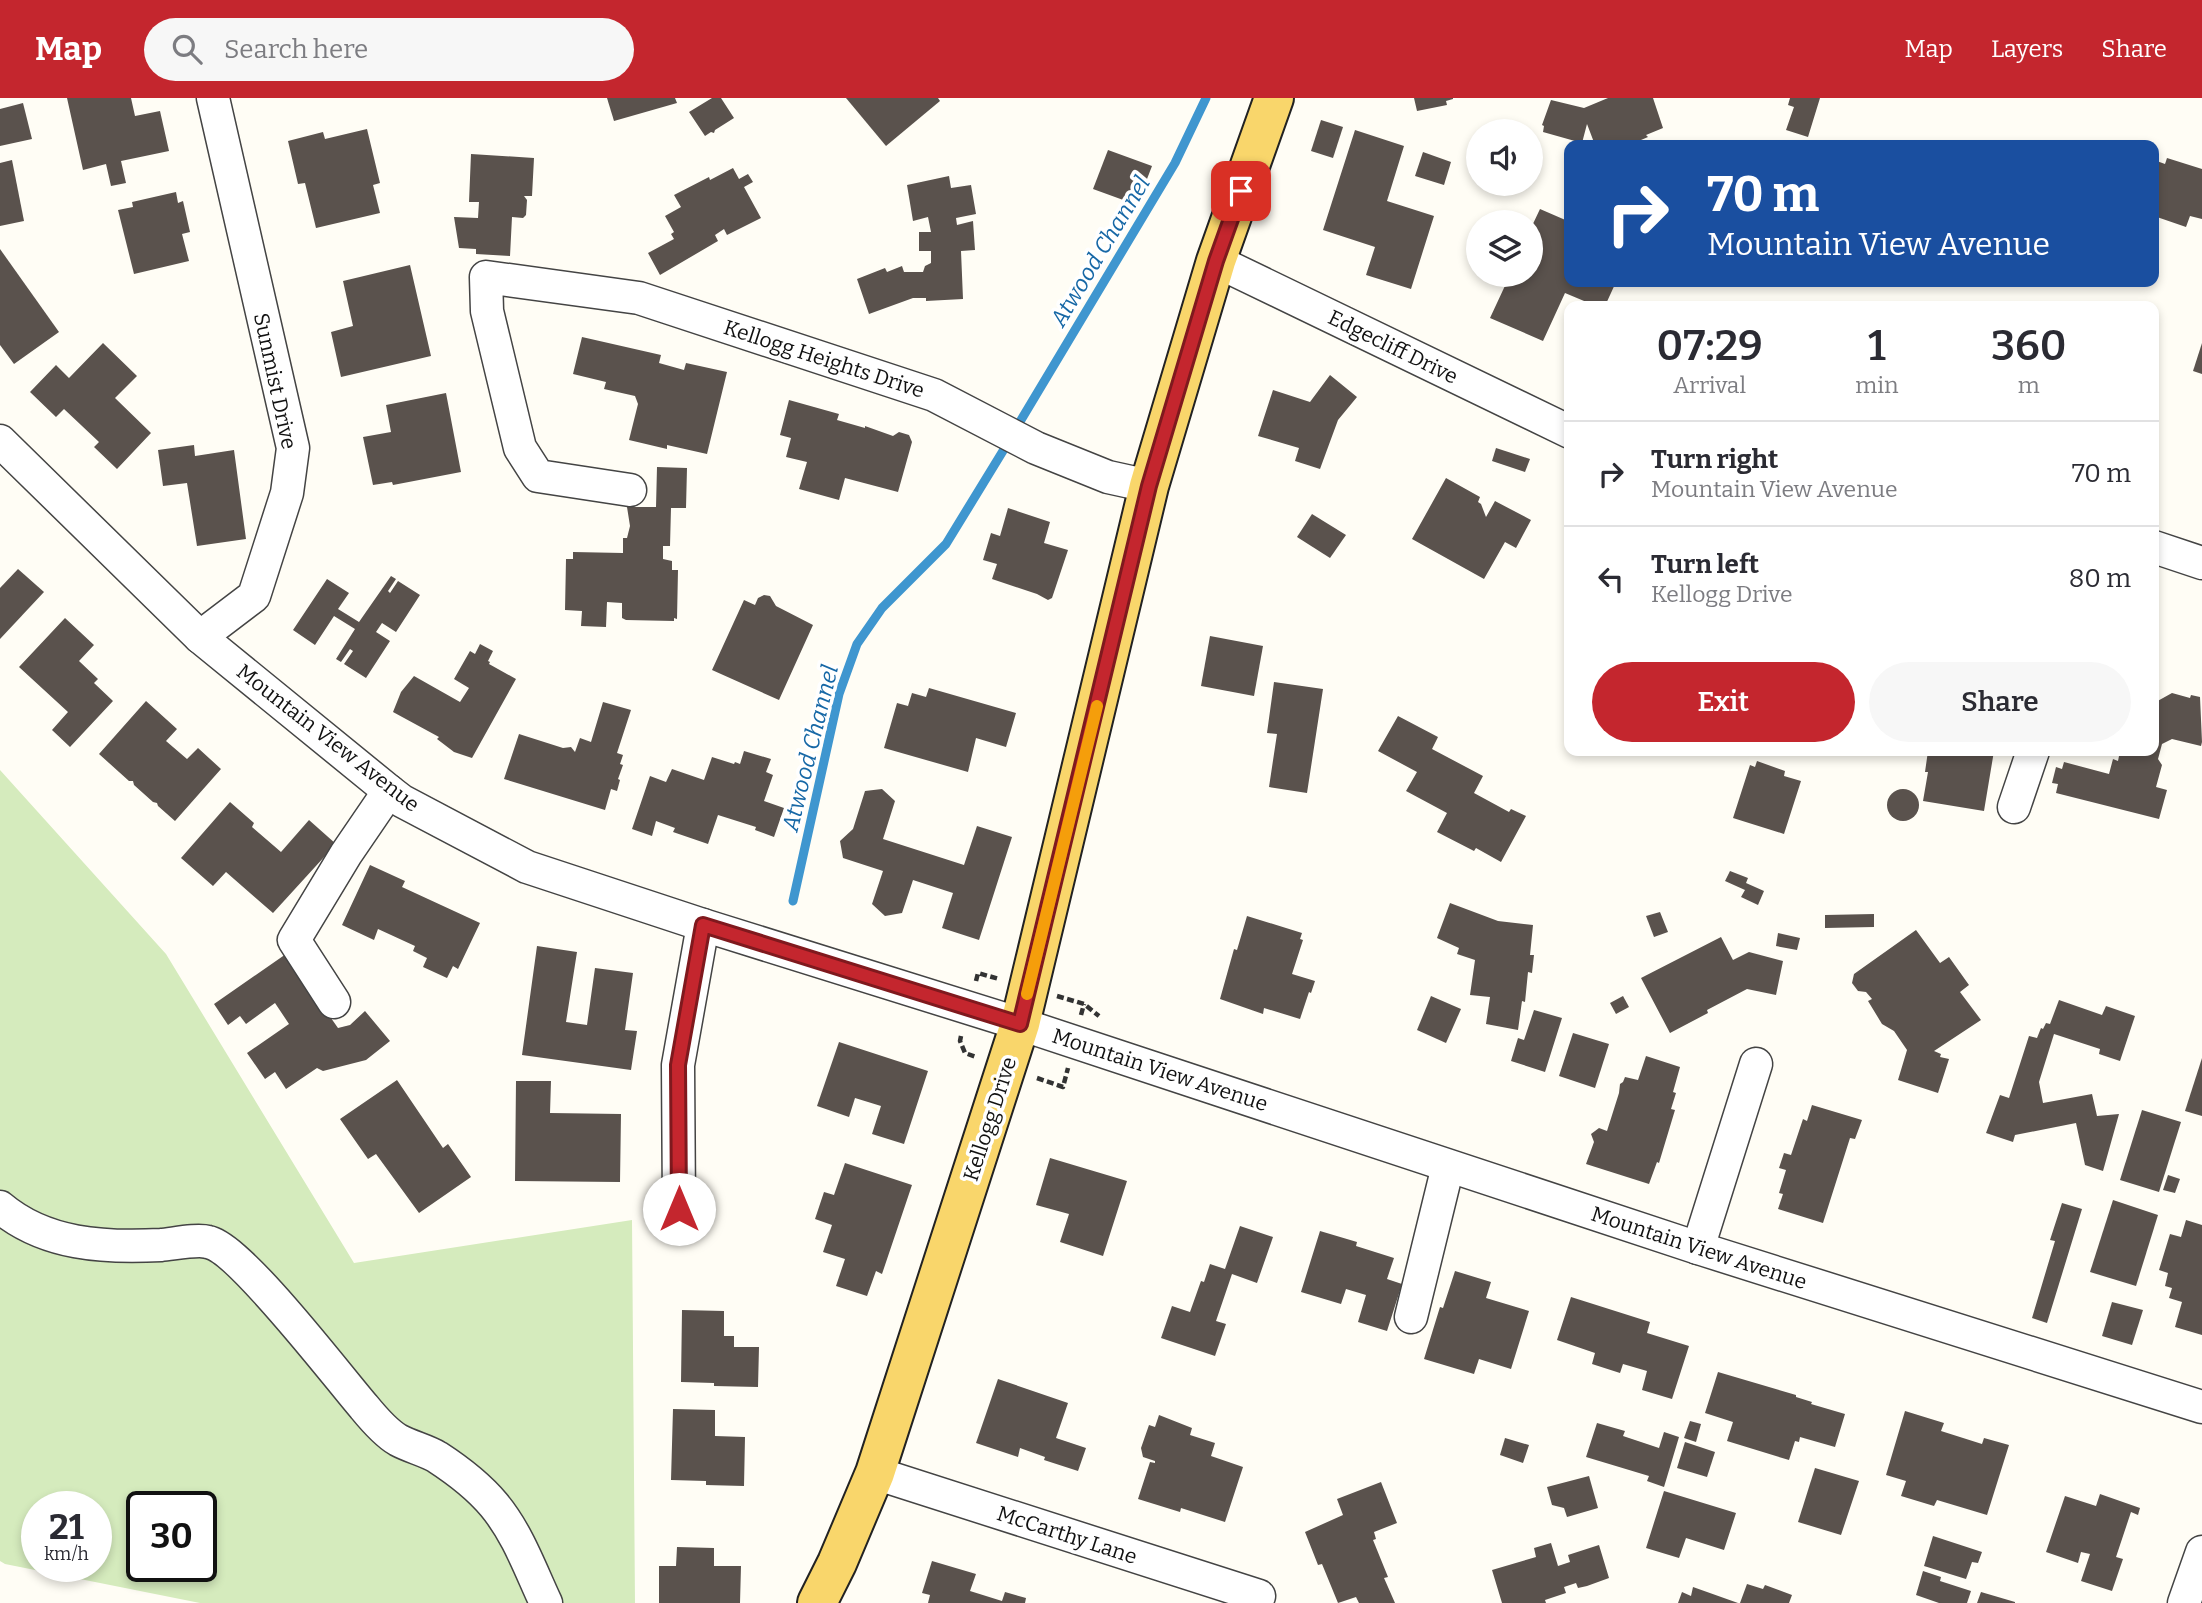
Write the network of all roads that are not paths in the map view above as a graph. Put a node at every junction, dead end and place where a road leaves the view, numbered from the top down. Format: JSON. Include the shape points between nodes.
{"nodes":[{"id":1,"x":213,"y":98,"type":"edge"},
{"id":2,"x":1274,"y":98,"type":"edge"},
{"id":3,"x":1216,"y":261,"type":"junction"},
{"id":4,"x":1564,"y":429,"type":"edge"},
{"id":5,"x":0,"y":441,"type":"edge"},
{"id":6,"x":1149,"y":486,"type":"junction"},
{"id":7,"x":630,"y":490,"type":"dead end"},
{"id":8,"x":2159,"y":549,"type":"edge"},
{"id":9,"x":2202,"y":563,"type":"edge"},
{"id":10,"x":200,"y":637,"type":"junction"},
{"id":11,"x":2031,"y":756,"type":"edge"},
{"id":12,"x":389,"y":792,"type":"junction"},
{"id":13,"x":2014,"y":807,"type":"dead end"},
{"id":14,"x":703,"y":925,"type":"junction"},
{"id":15,"x":334,"y":1002,"type":"dead end"},
{"id":16,"x":1020,"y":1024,"type":"junction"},
{"id":17,"x":1756,"y":1064,"type":"dead end"},
{"id":18,"x":1448,"y":1166,"type":"junction"},
{"id":19,"x":0,"y":1207,"type":"edge"},
{"id":20,"x":679,"y":1209,"type":"dead end"},
{"id":21,"x":1698,"y":1248,"type":"junction"},
{"id":22,"x":1411,"y":1317,"type":"dead end"},
{"id":23,"x":2202,"y":1407,"type":"edge"},
{"id":24,"x":875,"y":1473,"type":"junction"},
{"id":25,"x":2202,"y":1552,"type":"edge"},
{"id":26,"x":1259,"y":1596,"type":"dead end"},
{"id":27,"x":546,"y":1603,"type":"edge"},
{"id":28,"x":817,"y":1603,"type":"edge"},
{"id":29,"x":2184,"y":1603,"type":"edge"}],
"edges":[{"from":1,"to":10,"type":"street","name":"Sunmist Drive","via":[[293,448],[287,493],[254,596]]},
{"from":2,"to":3,"type":"main road","name":"Kellogg Drive"},
{"from":3,"to":4,"type":"street","name":"Edgecliff Drive"},
{"from":3,"to":6,"type":"main road","name":"Kellogg Drive"},
{"from":5,"to":10,"type":"street","name":"Mountain View Avenue"},
{"from":6,"to":7,"type":"street","name":"Kellogg Heights Drive","via":[[1108,477],[1036,448],[934,394],[639,298],[486,278],[487,311],[520,448],[538,476]]},
{"from":6,"to":16,"type":"main road","name":"Kellogg Drive"},
{"from":8,"to":9,"type":"street"},
{"from":10,"to":12,"type":"street","name":"Mountain View Avenue"},
{"from":11,"to":13,"type":"street"},
{"from":12,"to":14,"type":"street","name":"Mountain View Avenue","via":[[527,867]]},
{"from":12,"to":15,"type":"street","via":[[294,940]]},
{"from":14,"to":16,"type":"street","name":"Mountain View Avenue"},
{"from":14,"to":20,"type":"street","via":[[678,1065]]},
{"from":16,"to":18,"type":"street","name":"Mountain View Avenue"},
{"from":16,"to":24,"type":"main road","name":"Kellogg Drive"},
{"from":17,"to":21,"type":"street"},
{"from":18,"to":21,"type":"street","name":"Mountain View Avenue"},
{"from":18,"to":22,"type":"street"},
{"from":19,"to":27,"type":"street","via":[[49,1236],[83,1243],[126,1247],[209,1242],[227,1252],[396,1439],[436,1457],[494,1504],[516,1536]]},
{"from":21,"to":23,"type":"street","name":"Mountain View Avenue"},
{"from":24,"to":26,"type":"street","name":"McCarthy Lane"},
{"from":24,"to":28,"type":"main road","name":"Kellogg Drive"},
{"from":25,"to":29,"type":"street"}]}
